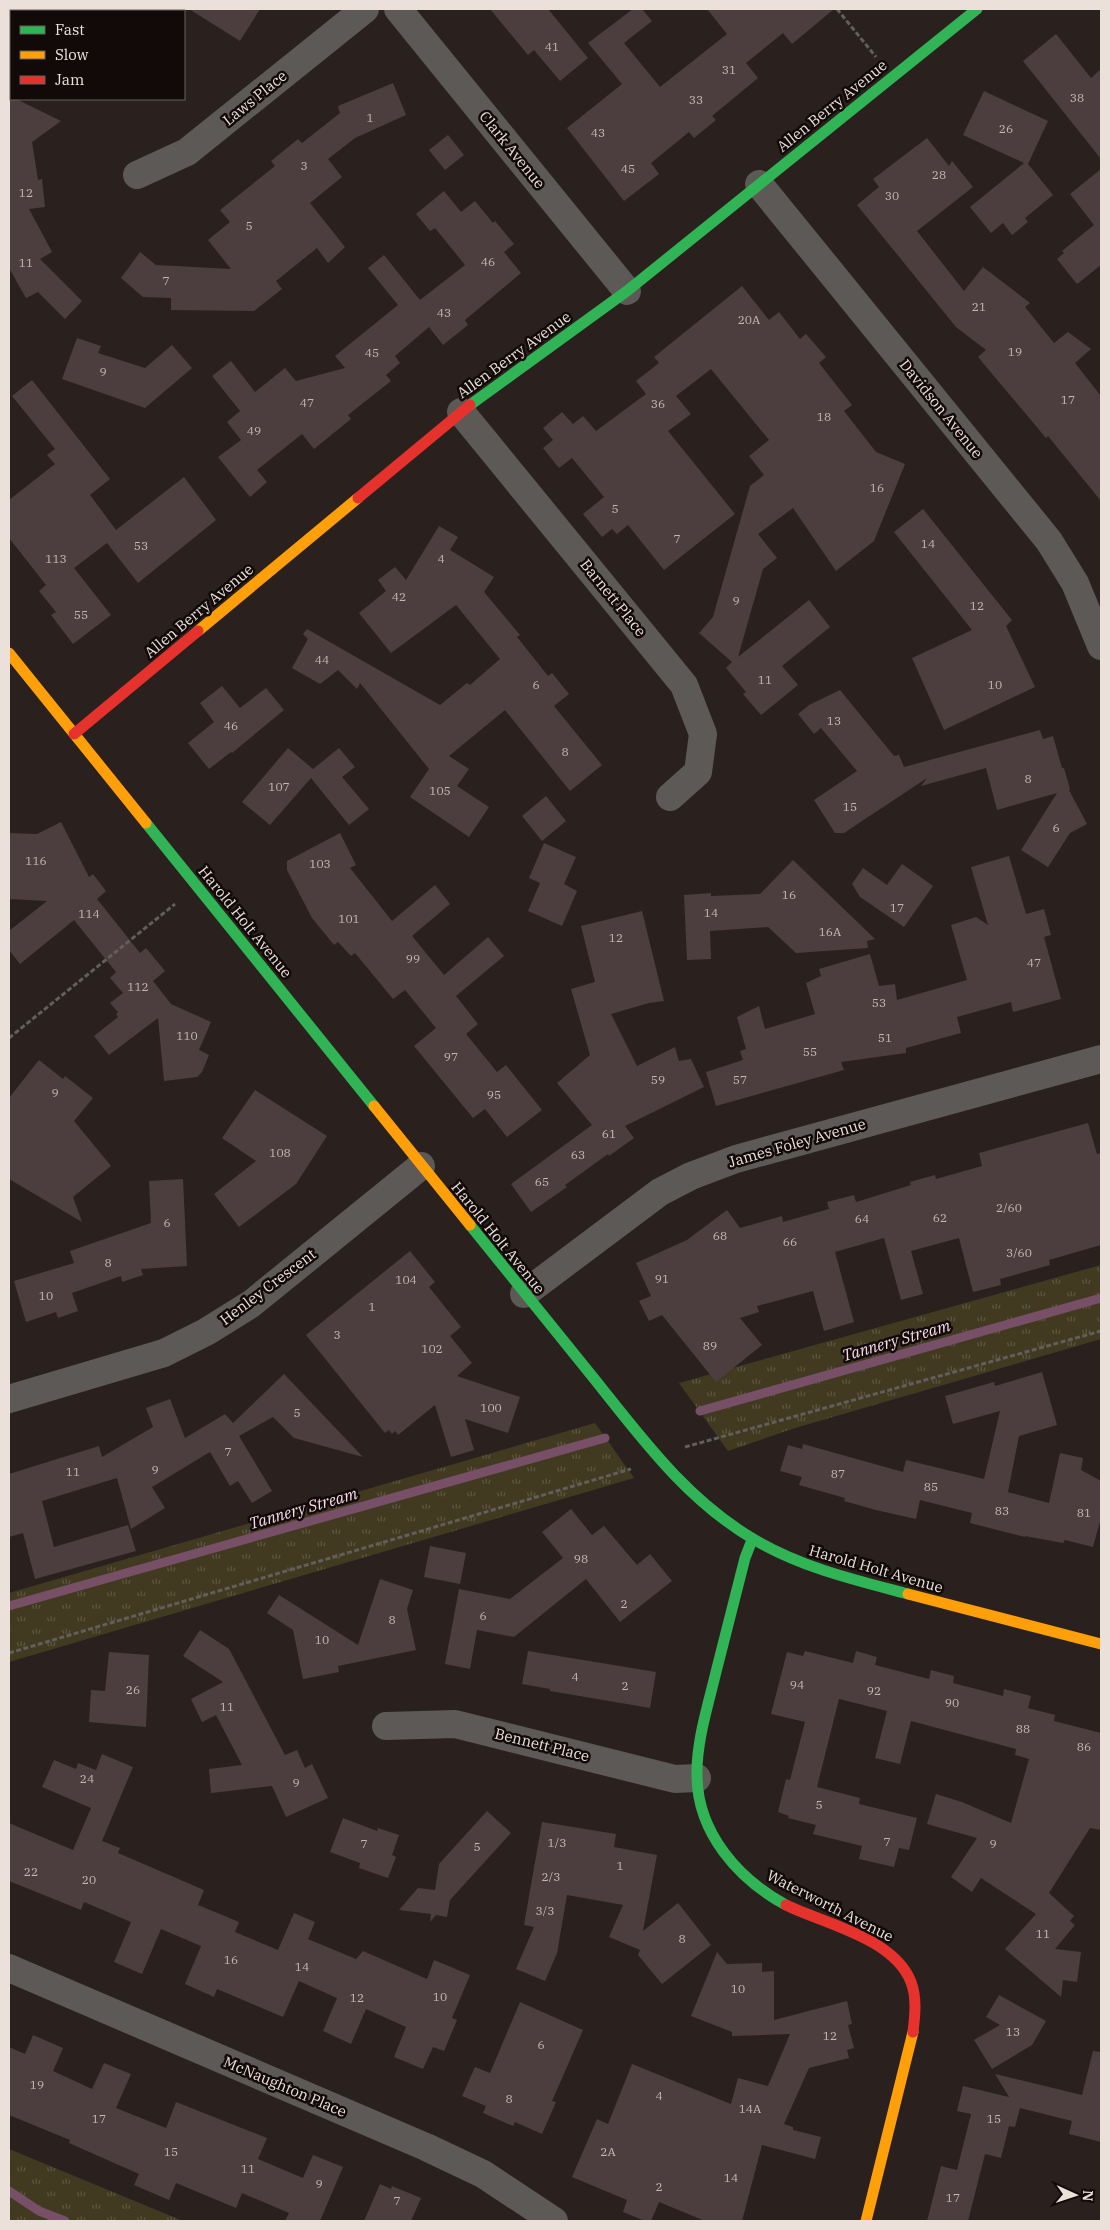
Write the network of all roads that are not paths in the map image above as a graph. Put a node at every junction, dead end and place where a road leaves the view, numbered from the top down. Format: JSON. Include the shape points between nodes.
{"nodes":[{"id":1,"x":365,"y":9,"type":"edge"},
{"id":2,"x":398,"y":9,"type":"edge"},
{"id":3,"x":977,"y":9,"type":"edge"},
{"id":4,"x":137,"y":175,"type":"dead end"},
{"id":5,"x":759,"y":184,"type":"junction"},
{"id":6,"x":627,"y":292,"type":"junction"},
{"id":7,"x":461,"y":412,"type":"junction"},
{"id":8,"x":1101,"y":646,"type":"edge"},
{"id":9,"x":9,"y":652,"type":"edge"},
{"id":10,"x":74,"y":734,"type":"junction"},
{"id":11,"x":670,"y":797,"type":"dead end"},
{"id":12,"x":1101,"y":1059,"type":"edge"},
{"id":13,"x":421,"y":1166,"type":"junction"},
{"id":14,"x":524,"y":1294,"type":"junction"},
{"id":15,"x":9,"y":1399,"type":"edge"},
{"id":16,"x":752,"y":1540,"type":"junction"},
{"id":17,"x":1101,"y":1644,"type":"edge"},
{"id":18,"x":386,"y":1726,"type":"dead end"},
{"id":19,"x":697,"y":1778,"type":"junction"},
{"id":20,"x":9,"y":1968,"type":"edge"},
{"id":21,"x":554,"y":2221,"type":"edge"},
{"id":22,"x":866,"y":2221,"type":"edge"}],
"edges":[{"from":1,"to":4,"type":"street","name":"Laws Place","via":[[187,152]]},
{"from":2,"to":6,"type":"street","name":"Clark Avenue"},
{"from":3,"to":5,"type":"street","name":"Allen Berry Avenue"},
{"from":5,"to":6,"type":"street","name":"Allen Berry Avenue"},
{"from":5,"to":8,"type":"street","name":"Davidson Avenue","via":[[1049,541],[1075,583]]},
{"from":6,"to":7,"type":"street","name":"Allen Berry Avenue"},
{"from":7,"to":10,"type":"street","name":"Allen Berry Avenue"},
{"from":7,"to":11,"type":"street","name":"Barnett Place","via":[[684,685],[703,734],[698,772]]},
{"from":9,"to":10,"type":"street","name":"Harold Holt Avenue"},
{"from":10,"to":13,"type":"street","name":"Harold Holt Avenue"},
{"from":12,"to":14,"type":"street","name":"James Foley Avenue","via":[[736,1159],[691,1176],[660,1192]]},
{"from":13,"to":14,"type":"street","name":"Harold Holt Avenue"},
{"from":13,"to":15,"type":"street","name":"Henley Crescent","via":[[251,1304],[206,1332],[164,1353]]},
{"from":14,"to":16,"type":"street","name":"Harold Holt Avenue","via":[[655,1455],[702,1504]]},
{"from":16,"to":17,"type":"street","name":"Harold Holt Avenue","via":[[791,1560],[832,1574]]},
{"from":16,"to":19,"type":"street","name":"Waterworth Avenue","via":[[706,1712]]},
{"from":18,"to":19,"type":"street","name":"Bennett Place","via":[[455,1724],[675,1779]]},
{"from":19,"to":22,"type":"street","name":"Waterworth Avenue","via":[[703,1809],[712,1832],[738,1871],[759,1889],[785,1904],[892,1954],[910,1979],[916,2014],[913,2032]]},
{"from":20,"to":21,"type":"street","name":"McNaughton Place","via":[[426,2147],[482,2174]]}]}
